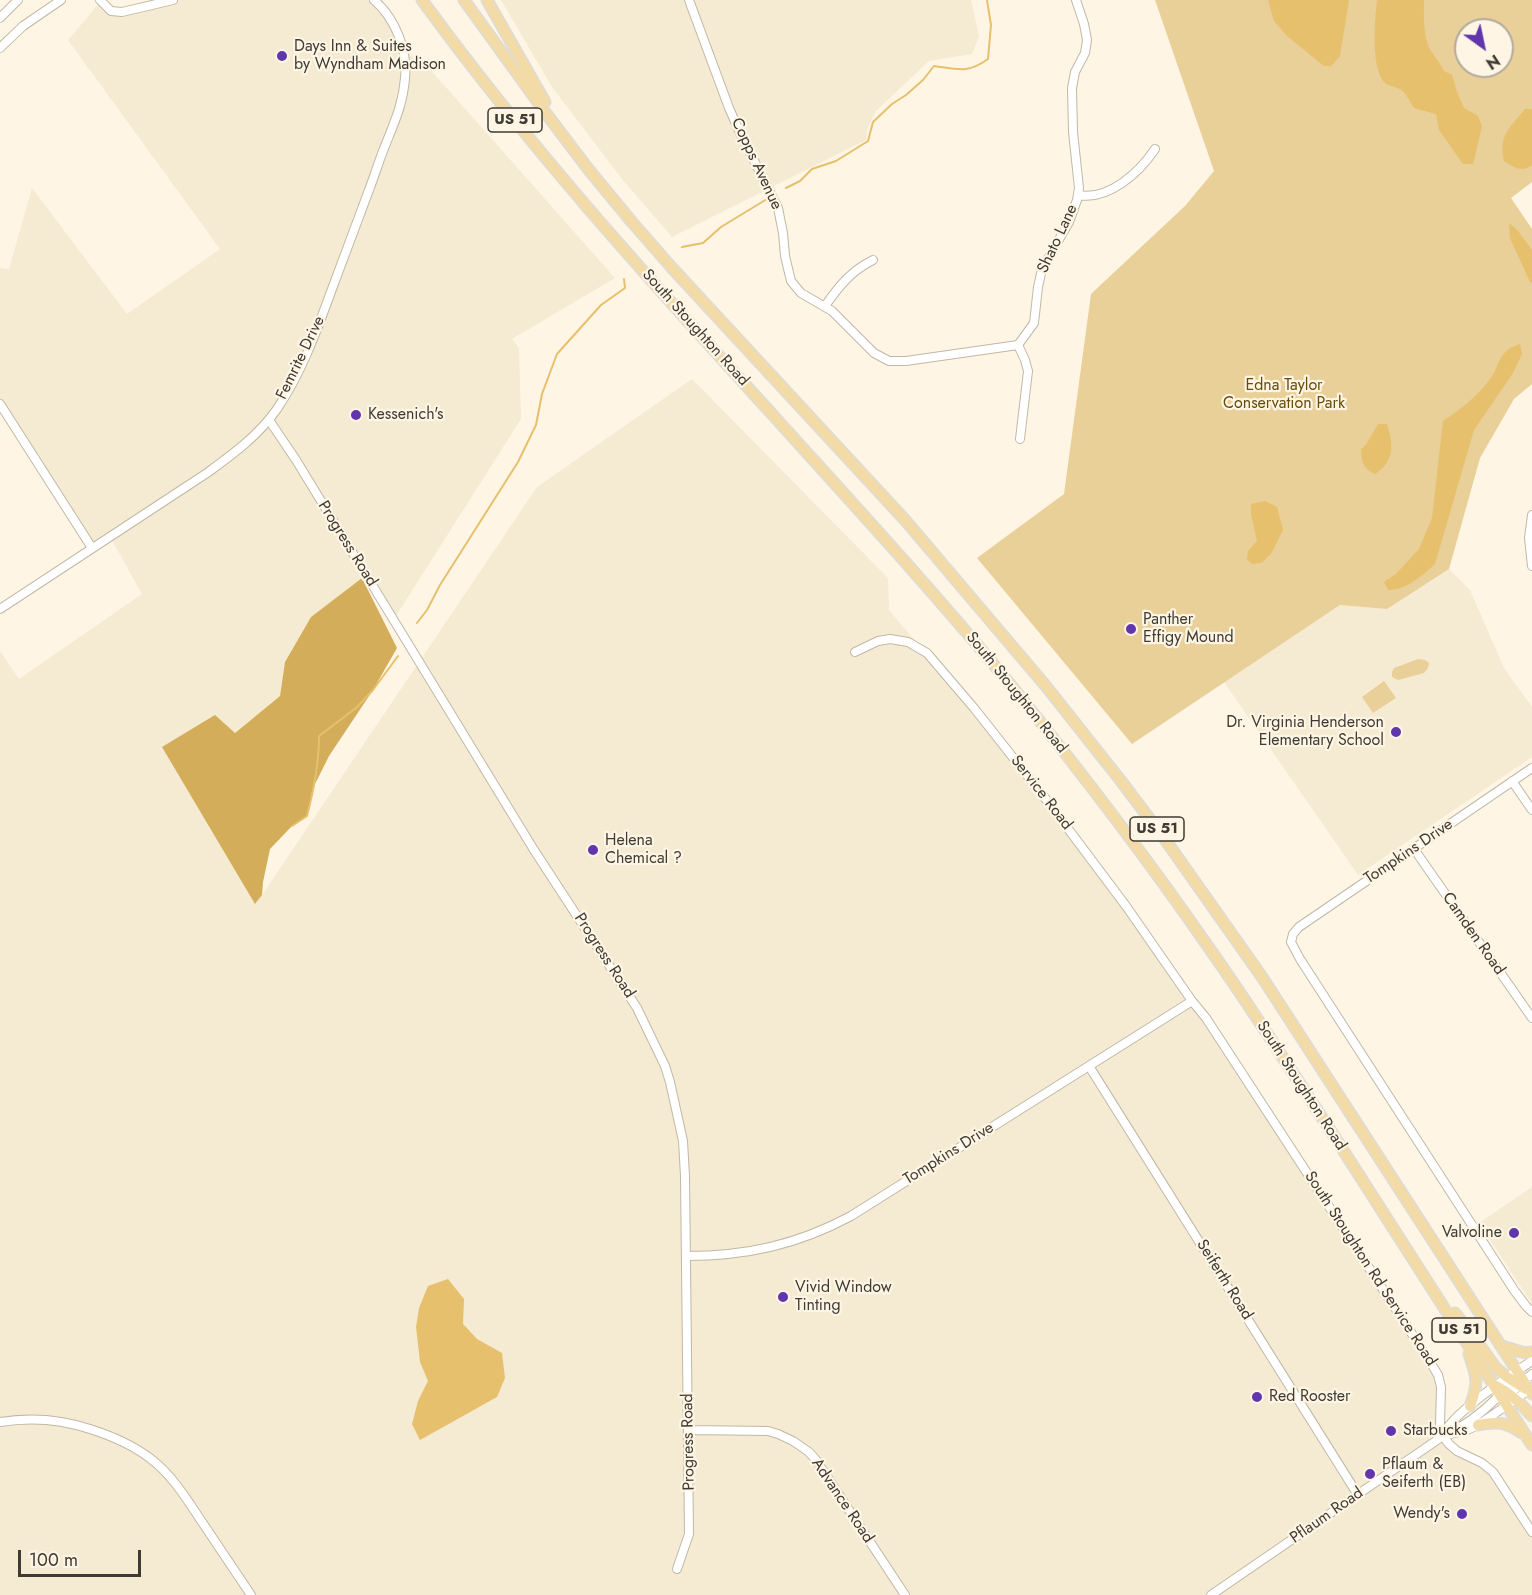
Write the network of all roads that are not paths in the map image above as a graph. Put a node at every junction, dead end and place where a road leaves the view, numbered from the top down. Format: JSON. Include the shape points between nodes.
{"nodes":[{"id":1,"x":18,"y":0,"type":"edge"},
{"id":2,"x":61,"y":0,"type":"edge"},
{"id":3,"x":100,"y":0,"type":"edge"},
{"id":4,"x":173,"y":0,"type":"edge"},
{"id":5,"x":374,"y":0,"type":"edge"},
{"id":6,"x":422,"y":0,"type":"edge"},
{"id":7,"x":464,"y":0,"type":"edge"},
{"id":8,"x":487,"y":0,"type":"edge"},
{"id":9,"x":689,"y":0,"type":"edge"},
{"id":10,"x":1076,"y":0,"type":"edge"},
{"id":11,"x":0,"y":18,"type":"edge"},
{"id":12,"x":0,"y":48,"type":"edge"},
{"id":13,"x":552,"y":122,"type":"junction"},
{"id":14,"x":1155,"y":149,"type":"dead end"},
{"id":15,"x":1078,"y":195,"type":"junction"},
{"id":16,"x":873,"y":260,"type":"dead end"},
{"id":17,"x":825,"y":306,"type":"junction"},
{"id":18,"x":1018,"y":345,"type":"junction"},
{"id":19,"x":0,"y":404,"type":"edge"},
{"id":20,"x":269,"y":420,"type":"junction"},
{"id":21,"x":1020,"y":439,"type":"dead end"},
{"id":22,"x":1532,"y":515,"type":"edge"},
{"id":23,"x":92,"y":548,"type":"junction"},
{"id":24,"x":1532,"y":566,"type":"edge"},
{"id":25,"x":0,"y":609,"type":"edge"},
{"id":26,"x":855,"y":651,"type":"dead end"},
{"id":27,"x":1532,"y":768,"type":"edge"},
{"id":28,"x":1512,"y":781,"type":"junction"},
{"id":29,"x":1532,"y":810,"type":"edge"},
{"id":30,"x":1414,"y":849,"type":"junction"},
{"id":31,"x":1192,"y":1001,"type":"junction"},
{"id":32,"x":1532,"y":1018,"type":"edge"},
{"id":33,"x":1089,"y":1066,"type":"junction"},
{"id":34,"x":686,"y":1256,"type":"junction"},
{"id":35,"x":1423,"y":1274,"type":"junction"},
{"id":36,"x":1532,"y":1311,"type":"edge"},
{"id":37,"x":1469,"y":1345,"type":"junction"},
{"id":38,"x":1502,"y":1346,"type":"junction"},
{"id":39,"x":1532,"y":1352,"type":"edge"},
{"id":40,"x":1532,"y":1361,"type":"edge"},
{"id":41,"x":1523,"y":1382,"type":"edge"},
{"id":42,"x":1506,"y":1395,"type":"junction"},
{"id":43,"x":1470,"y":1406,"type":"junction"},
{"id":44,"x":1532,"y":1416,"type":"edge"},
{"id":45,"x":0,"y":1422,"type":"edge"},
{"id":46,"x":1478,"y":1425,"type":"junction"},
{"id":47,"x":689,"y":1430,"type":"junction"},
{"id":48,"x":1443,"y":1436,"type":"junction"},
{"id":49,"x":1529,"y":1440,"type":"edge"},
{"id":50,"x":1358,"y":1495,"type":"junction"},
{"id":51,"x":1532,"y":1532,"type":"edge"},
{"id":52,"x":677,"y":1569,"type":"dead end"},
{"id":53,"x":251,"y":1595,"type":"edge"},
{"id":54,"x":905,"y":1595,"type":"edge"},
{"id":55,"x":1211,"y":1595,"type":"edge"}],
"edges":[{"from":1,"to":11,"type":"street"},
{"from":2,"to":12,"type":"street","via":[[22,26]]},
{"from":3,"to":4,"type":"street","via":[[111,11],[122,12]]},
{"from":5,"to":20,"type":"street","name":"Femrite Drive","via":[[390,19],[404,51],[402,104],[317,330],[296,377]]},
{"from":6,"to":35,"type":"main road","name":"South Stoughton Road","number":"US 51","via":[[555,169],[902,557],[1072,762],[1208,946]]},
{"from":7,"to":13,"type":"main road","name":"South Stoughton Road","number":"US 51"},
{"from":8,"to":13,"type":"main road"},
{"from":9,"to":17,"type":"street","name":"Copps Avenue","via":[[729,108],[778,208],[791,281],[801,293]]},
{"from":10,"to":15,"type":"street","name":"Shato Lane","via":[[1087,40],[1071,88]]},
{"from":13,"to":38,"type":"main road","name":"South Stoughton Road","number":"US 51","via":[[641,232],[904,520],[1092,743],[1246,953]]},
{"from":14,"to":15,"type":"street","via":[[1142,166],[1106,193]]},
{"from":15,"to":18,"type":"street","name":"Shato Lane","via":[[1069,222],[1042,269],[1034,323]]},
{"from":16,"to":17,"type":"street","via":[[848,276]]},
{"from":17,"to":18,"type":"street","name":"Copps Avenue","via":[[889,361],[906,362]]},
{"from":18,"to":21,"type":"street","via":[[1028,371]]},
{"from":19,"to":23,"type":"street"},
{"from":20,"to":23,"type":"street","name":"Femrite Drive","via":[[207,473]]},
{"from":20,"to":34,"type":"street","name":"Progress Road","via":[[534,850],[644,1020],[665,1066],[678,1116],[685,1176]]},
{"from":22,"to":24,"type":"street"},
{"from":23,"to":25,"type":"street","name":"Femrite Drive"},
{"from":26,"to":31,"type":"street","name":"Service Road","via":[[890,639],[908,642],[927,653],[1058,815]]},
{"from":27,"to":28,"type":"street","name":"Tompkins Drive"},
{"from":28,"to":29,"type":"street"},
{"from":28,"to":30,"type":"street","name":"Tompkins Drive"},
{"from":30,"to":32,"type":"street","name":"Camden Road"},
{"from":30,"to":36,"type":"street","name":"Tompkins Drive","via":[[1299,927],[1291,939],[1292,945],[1514,1290]]},
{"from":31,"to":33,"type":"street","name":"Tompkins Drive"},
{"from":31,"to":48,"type":"street","name":"South Stoughton Rd Service Road","via":[[1435,1369],[1441,1387]]},
{"from":33,"to":34,"type":"street","name":"Tompkins Drive","via":[[826,1229],[746,1252]]},
{"from":33,"to":50,"type":"street","name":"Seiferth Road"},
{"from":34,"to":47,"type":"street","name":"Progress Road"},
{"from":35,"to":37,"type":"main road","name":"South Stoughton Road","number":"US 51"},
{"from":35,"to":41,"type":"main road","via":[[1496,1368]]},
{"from":37,"to":42,"type":"main road","name":"South Stoughton Road","number":"US 51"},
{"from":37,"to":43,"type":"main road","via":[[1477,1379]]},
{"from":38,"to":39,"type":"main road"},
{"from":38,"to":41,"type":"main road","name":"South Stoughton Road","number":"US 51"},
{"from":40,"to":41,"type":"street","name":"Pflaum Road"},
{"from":41,"to":42,"type":"street","name":"Pflaum Road"},
{"from":41,"to":42,"type":"street","name":"Pflaum Road"},
{"from":42,"to":43,"type":"street","name":"Pflaum Road"},
{"from":42,"to":44,"type":"main road"},
{"from":42,"to":46,"type":"street","name":"Pflaum Road"},
{"from":42,"to":48,"type":"street"},
{"from":42,"to":49,"type":"main road","name":"South Stoughton Road","number":"US 51"},
{"from":43,"to":48,"type":"street","name":"Pflaum Road","via":[[1449,1424]]},
{"from":45,"to":53,"type":"street","via":[[51,1419],[109,1435],[153,1460],[179,1488]]},
{"from":46,"to":48,"type":"street","name":"Pflaum Road"},
{"from":46,"to":49,"type":"main road","via":[[1502,1423]]},
{"from":47,"to":52,"type":"street","name":"Progress Road","via":[[689,1533]]},
{"from":47,"to":54,"type":"street","name":"Advance Road","via":[[768,1431],[809,1452]]},
{"from":48,"to":50,"type":"street","name":"Pflaum Road"},
{"from":48,"to":51,"type":"street","via":[[1457,1451],[1493,1472]]},
{"from":50,"to":55,"type":"street","name":"Pflaum Road"}]}
